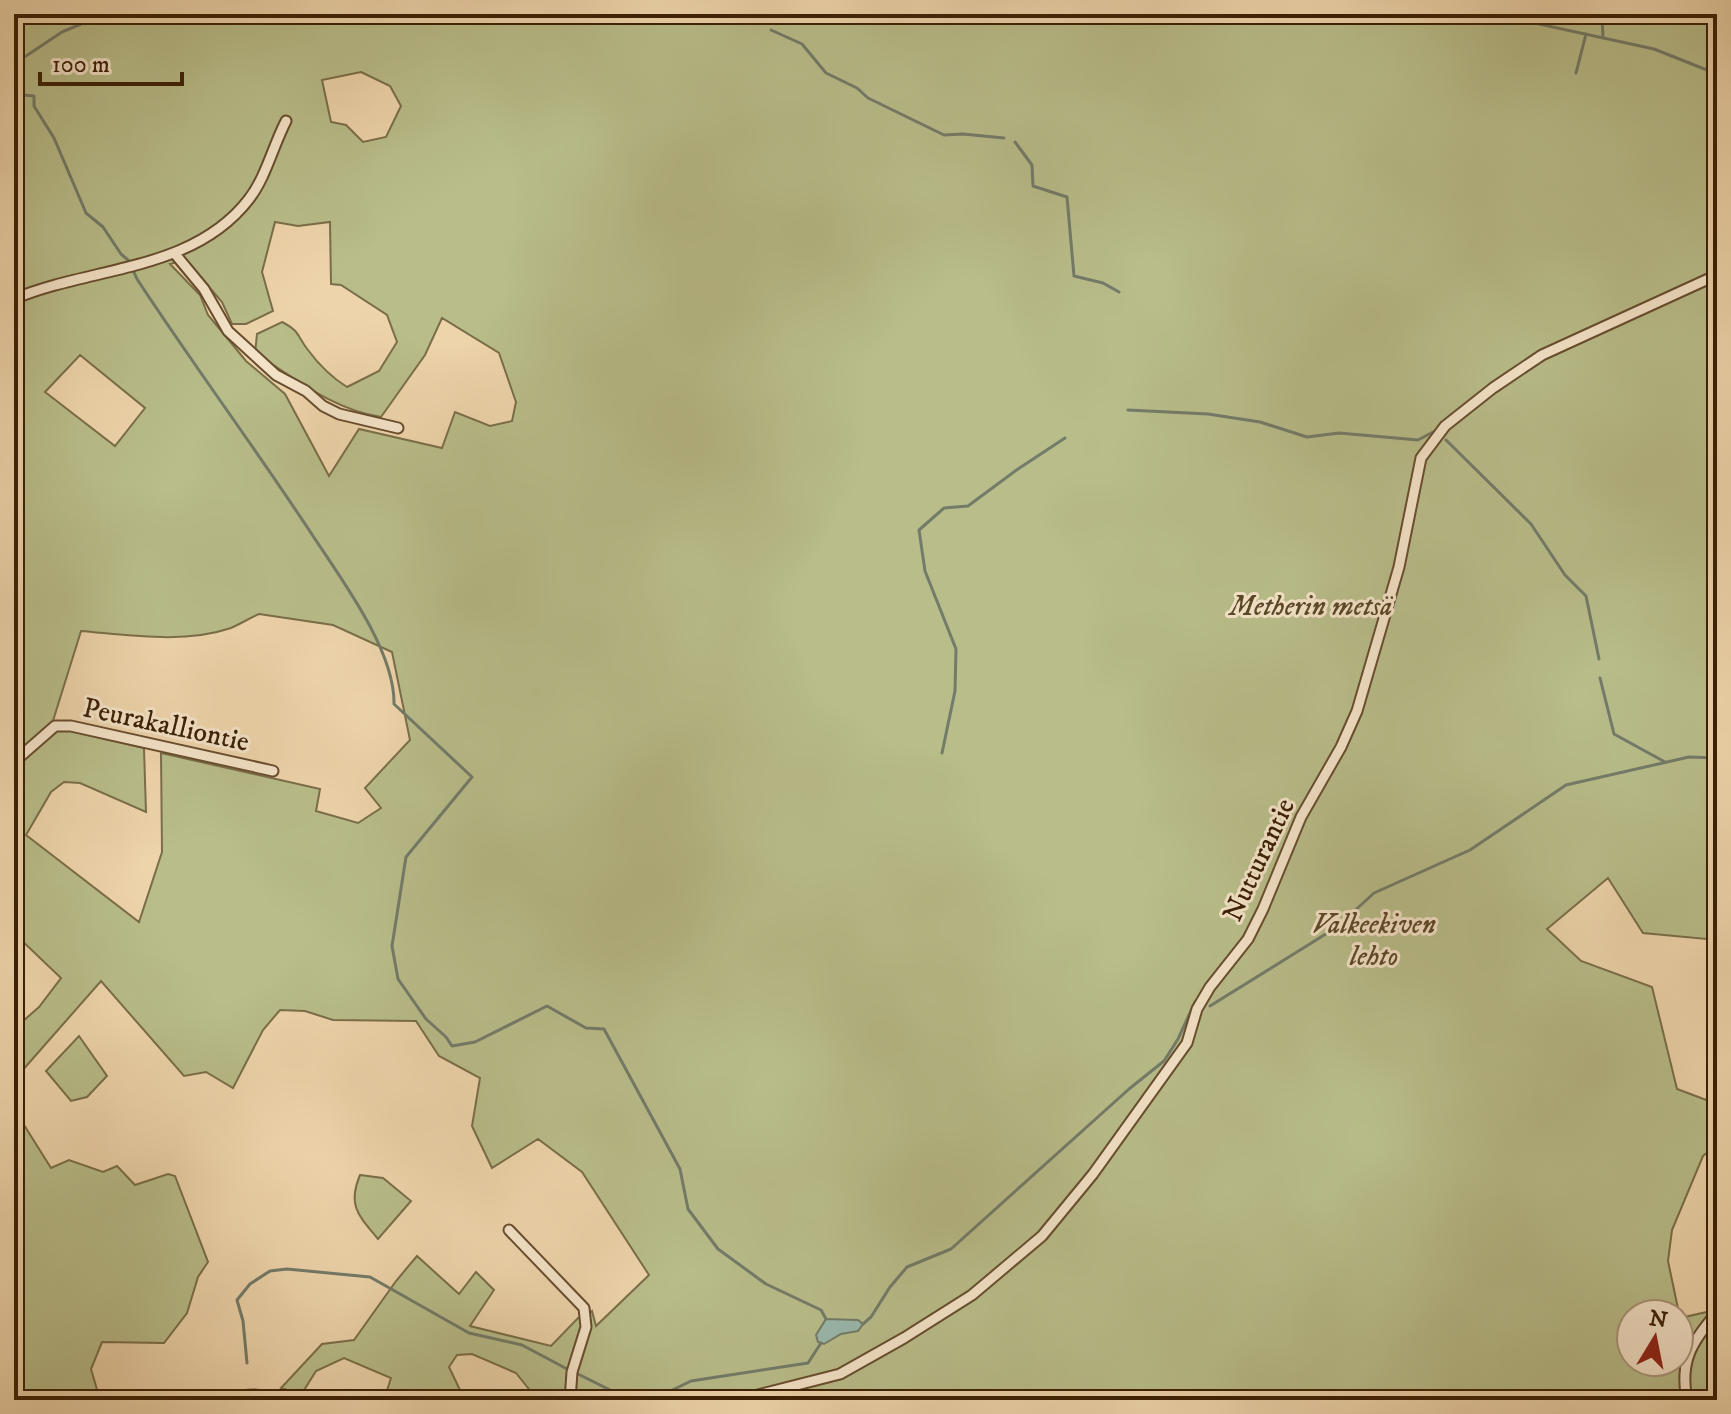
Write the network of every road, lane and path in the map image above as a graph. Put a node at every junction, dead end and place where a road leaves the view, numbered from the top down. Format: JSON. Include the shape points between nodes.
{"nodes":[{"id":1,"x":286,"y":121,"type":"dead end"},
{"id":2,"x":175,"y":254,"type":"junction"},
{"id":3,"x":1717,"y":275,"type":"edge"},
{"id":4,"x":14,"y":299,"type":"edge"},
{"id":5,"x":398,"y":428,"type":"dead end"},
{"id":6,"x":14,"y":762,"type":"edge"},
{"id":7,"x":273,"y":771,"type":"dead end"},
{"id":8,"x":509,"y":1230,"type":"dead end"},
{"id":9,"x":1717,"y":1312,"type":"edge"},
{"id":10,"x":224,"y":1400,"type":"edge"},
{"id":11,"x":289,"y":1400,"type":"edge"},
{"id":12,"x":570,"y":1400,"type":"edge"},
{"id":13,"x":738,"y":1400,"type":"edge"},
{"id":14,"x":1687,"y":1400,"type":"edge"}],
"edges":[{"from":1,"to":2,"type":"street","via":[[249,199],[210,236]]},
{"from":2,"to":4,"type":"street"},
{"from":2,"to":5,"type":"street","via":[[204,289],[228,331],[276,375],[339,414]]},
{"from":3,"to":13,"type":"street","name":"Nutturantie","via":[[1542,355],[1445,426],[1421,458],[1399,567],[1357,711],[1301,817],[1263,909],[1248,939],[1197,1009],[1187,1043],[1042,1236],[972,1295],[840,1374]]},
{"from":6,"to":7,"type":"street","name":"Peurakalliontie","via":[[55,726],[71,726]]},
{"from":8,"to":12,"type":"street","via":[[584,1308],[586,1327],[572,1372]]},
{"from":9,"to":14,"type":"street","via":[[1687,1357]]},
{"from":10,"to":11,"type":"street","via":[[245,1394]]}]}
